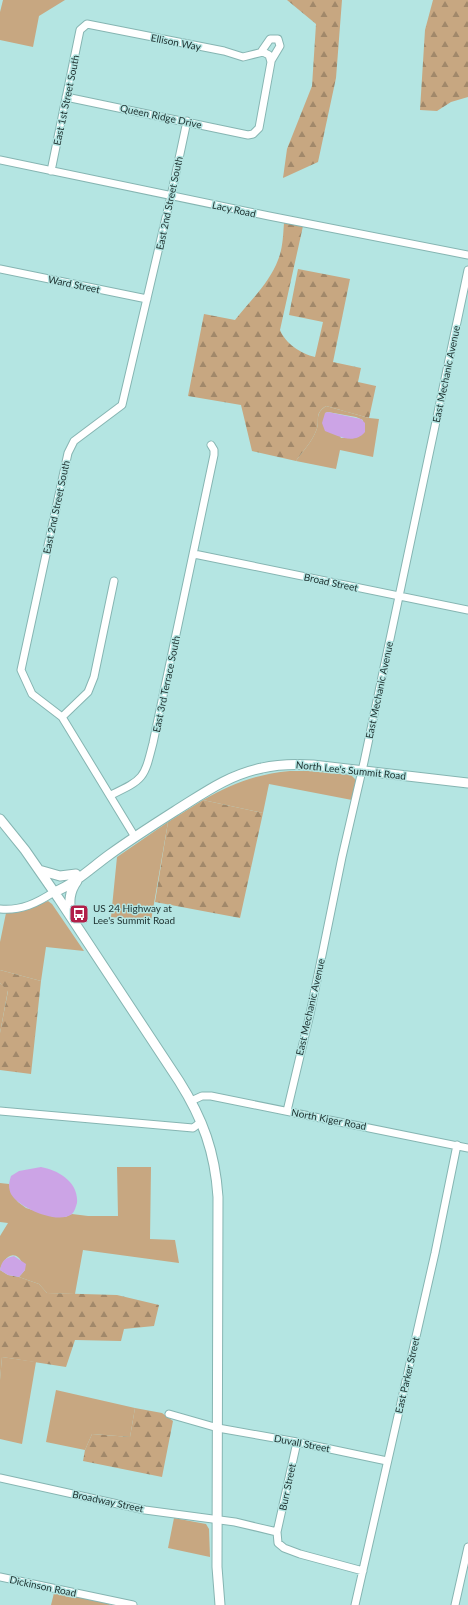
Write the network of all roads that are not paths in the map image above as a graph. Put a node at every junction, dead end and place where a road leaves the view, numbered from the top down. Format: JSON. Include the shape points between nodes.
{"nodes":[{"id":1,"x":81,"y":29,"type":"joint"},
{"id":2,"x":260,"y":52,"type":"junction"},
{"id":3,"x":270,"y":59,"type":"junction"},
{"id":4,"x":66,"y":97,"type":"junction"},
{"id":5,"x":187,"y":121,"type":"junction"},
{"id":6,"x":0,"y":160,"type":"edge"},
{"id":7,"x":51,"y":171,"type":"junction"},
{"id":8,"x":171,"y":196,"type":"junction"},
{"id":9,"x":468,"y":255,"type":"edge"},
{"id":10,"x":0,"y":269,"type":"edge"},
{"id":11,"x":468,"y":270,"type":"edge"},
{"id":12,"x":148,"y":299,"type":"junction"},
{"id":13,"x":211,"y":445,"type":"dead end"},
{"id":14,"x":194,"y":554,"type":"junction"},
{"id":15,"x":114,"y":581,"type":"dead end"},
{"id":16,"x":399,"y":597,"type":"junction"},
{"id":17,"x":468,"y":610,"type":"edge"},
{"id":18,"x":62,"y":717,"type":"junction"},
{"id":19,"x":362,"y":770,"type":"junction"},
{"id":20,"x":468,"y":783,"type":"edge"},
{"id":21,"x":111,"y":795,"type":"junction"},
{"id":22,"x":0,"y":819,"type":"edge"},
{"id":23,"x":135,"y":837,"type":"junction"},
{"id":24,"x":39,"y":870,"type":"junction"},
{"id":25,"x":77,"y":876,"type":"junction"},
{"id":26,"x":54,"y":892,"type":"junction"},
{"id":27,"x":0,"y":909,"type":"edge"},
{"id":28,"x":71,"y":918,"type":"junction"},
{"id":29,"x":191,"y":1101,"type":"junction"},
{"id":30,"x":0,"y":1111,"type":"edge"},
{"id":31,"x":287,"y":1111,"type":"junction"},
{"id":32,"x":201,"y":1122,"type":"junction"},
{"id":33,"x":457,"y":1145,"type":"junction"},
{"id":34,"x":468,"y":1148,"type":"edge"},
{"id":35,"x":169,"y":1414,"type":"dead end"},
{"id":36,"x":218,"y":1428,"type":"junction"},
{"id":37,"x":297,"y":1442,"type":"junction"},
{"id":38,"x":387,"y":1461,"type":"junction"},
{"id":39,"x":0,"y":1478,"type":"edge"},
{"id":40,"x":217,"y":1520,"type":"junction"},
{"id":41,"x":277,"y":1532,"type":"junction"},
{"id":42,"x":468,"y":1547,"type":"edge"},
{"id":43,"x":363,"y":1571,"type":"junction"},
{"id":44,"x":0,"y":1577,"type":"edge"},
{"id":45,"x":133,"y":1605,"type":"edge"},
{"id":46,"x":220,"y":1605,"type":"edge"},
{"id":47,"x":355,"y":1605,"type":"edge"},
{"id":48,"x":455,"y":1605,"type":"edge"}],
"edges":[{"from":1,"to":2,"type":"street","name":"Ellison Way","via":[[87,24],[243,57]]},
{"from":1,"to":4,"type":"street","name":"East 1st Street South"},
{"from":2,"to":3,"type":"street"},
{"from":2,"to":3,"type":"street","via":[[270,39],[278,39],[280,46]]},
{"from":3,"to":5,"type":"street","name":"Queen Ridge Drive","via":[[259,128],[256,133],[248,135]]},
{"from":4,"to":5,"type":"street","name":"Queen Ridge Drive"},
{"from":4,"to":7,"type":"street","name":"East 1st Street South"},
{"from":5,"to":8,"type":"street","name":"East 2nd Street South"},
{"from":6,"to":7,"type":"street","name":"Lacy Road"},
{"from":7,"to":8,"type":"street","name":"Lacy Road"},
{"from":8,"to":9,"type":"street","name":"Lacy Road"},
{"from":8,"to":12,"type":"street","name":"East 2nd Street South"},
{"from":10,"to":12,"type":"street","name":"Ward Street"},
{"from":11,"to":16,"type":"street","name":"East Mechanic Avenue"},
{"from":12,"to":18,"type":"street","name":"East 2nd Street South","via":[[122,405],[74,442],[68,454],[21,670],[32,694]]},
{"from":13,"to":14,"type":"street","name":"East 3rd Terrace South","via":[[214,455]]},
{"from":14,"to":16,"type":"street","name":"Broad Street"},
{"from":14,"to":21,"type":"street","name":"East 3rd Terrace South","via":[[146,772],[135,784]]},
{"from":15,"to":18,"type":"street","via":[[94,677],[88,692]]},
{"from":16,"to":17,"type":"street","name":"Broad Street"},
{"from":16,"to":19,"type":"street","name":"East Mechanic Avenue"},
{"from":18,"to":21,"type":"street","name":"East 2nd Street South"},
{"from":19,"to":20,"type":"main road","name":"North Lee's Summit Road"},
{"from":19,"to":23,"type":"main road","name":"North Lee's Summit Road","via":[[289,764],[237,775],[219,783]]},
{"from":19,"to":31,"type":"street","name":"East Mechanic Avenue"},
{"from":21,"to":23,"type":"street","name":"East 2nd Street South"},
{"from":22,"to":24,"type":"main road"},
{"from":23,"to":25,"type":"main road","name":"North Lee's Summit Road","via":[[94,866],[83,869]]},
{"from":24,"to":25,"type":"main road","via":[[60,876]]},
{"from":24,"to":26,"type":"main road"},
{"from":25,"to":26,"type":"main road","name":"North Lee's Summit Road","via":[[60,885]]},
{"from":25,"to":28,"type":"main road","via":[[69,897]]},
{"from":26,"to":27,"type":"street","via":[[28,906]]},
{"from":26,"to":28,"type":"main road"},
{"from":28,"to":29,"type":"main road"},
{"from":29,"to":31,"type":"street","name":"North Kiger Road","via":[[202,1096],[210,1096]]},
{"from":29,"to":32,"type":"main road"},
{"from":30,"to":32,"type":"street","via":[[193,1128]]},
{"from":31,"to":33,"type":"street","name":"North Kiger Road"},
{"from":32,"to":36,"type":"main road","via":[[212,1156],[218,1197]]},
{"from":33,"to":34,"type":"street","name":"North Kiger Road"},
{"from":33,"to":38,"type":"street","name":"East Parker Street"},
{"from":35,"to":36,"type":"street","name":"Duvall Street"},
{"from":36,"to":37,"type":"street","name":"Duvall Street"},
{"from":36,"to":40,"type":"main road"},
{"from":37,"to":38,"type":"street","name":"Duvall Street"},
{"from":37,"to":41,"type":"street","name":"Burr Street"},
{"from":38,"to":43,"type":"street","name":"East Parker Street"},
{"from":39,"to":40,"type":"street","name":"Broadway Street","via":[[145,1510]]},
{"from":40,"to":41,"type":"street","name":"Broadway Street"},
{"from":40,"to":46,"type":"main road"},
{"from":41,"to":43,"type":"street","via":[[278,1543],[284,1548]]},
{"from":42,"to":48,"type":"street"},
{"from":43,"to":47,"type":"street","name":"East Parker Street"},
{"from":44,"to":45,"type":"street","name":"Dickinson Road"}]}
